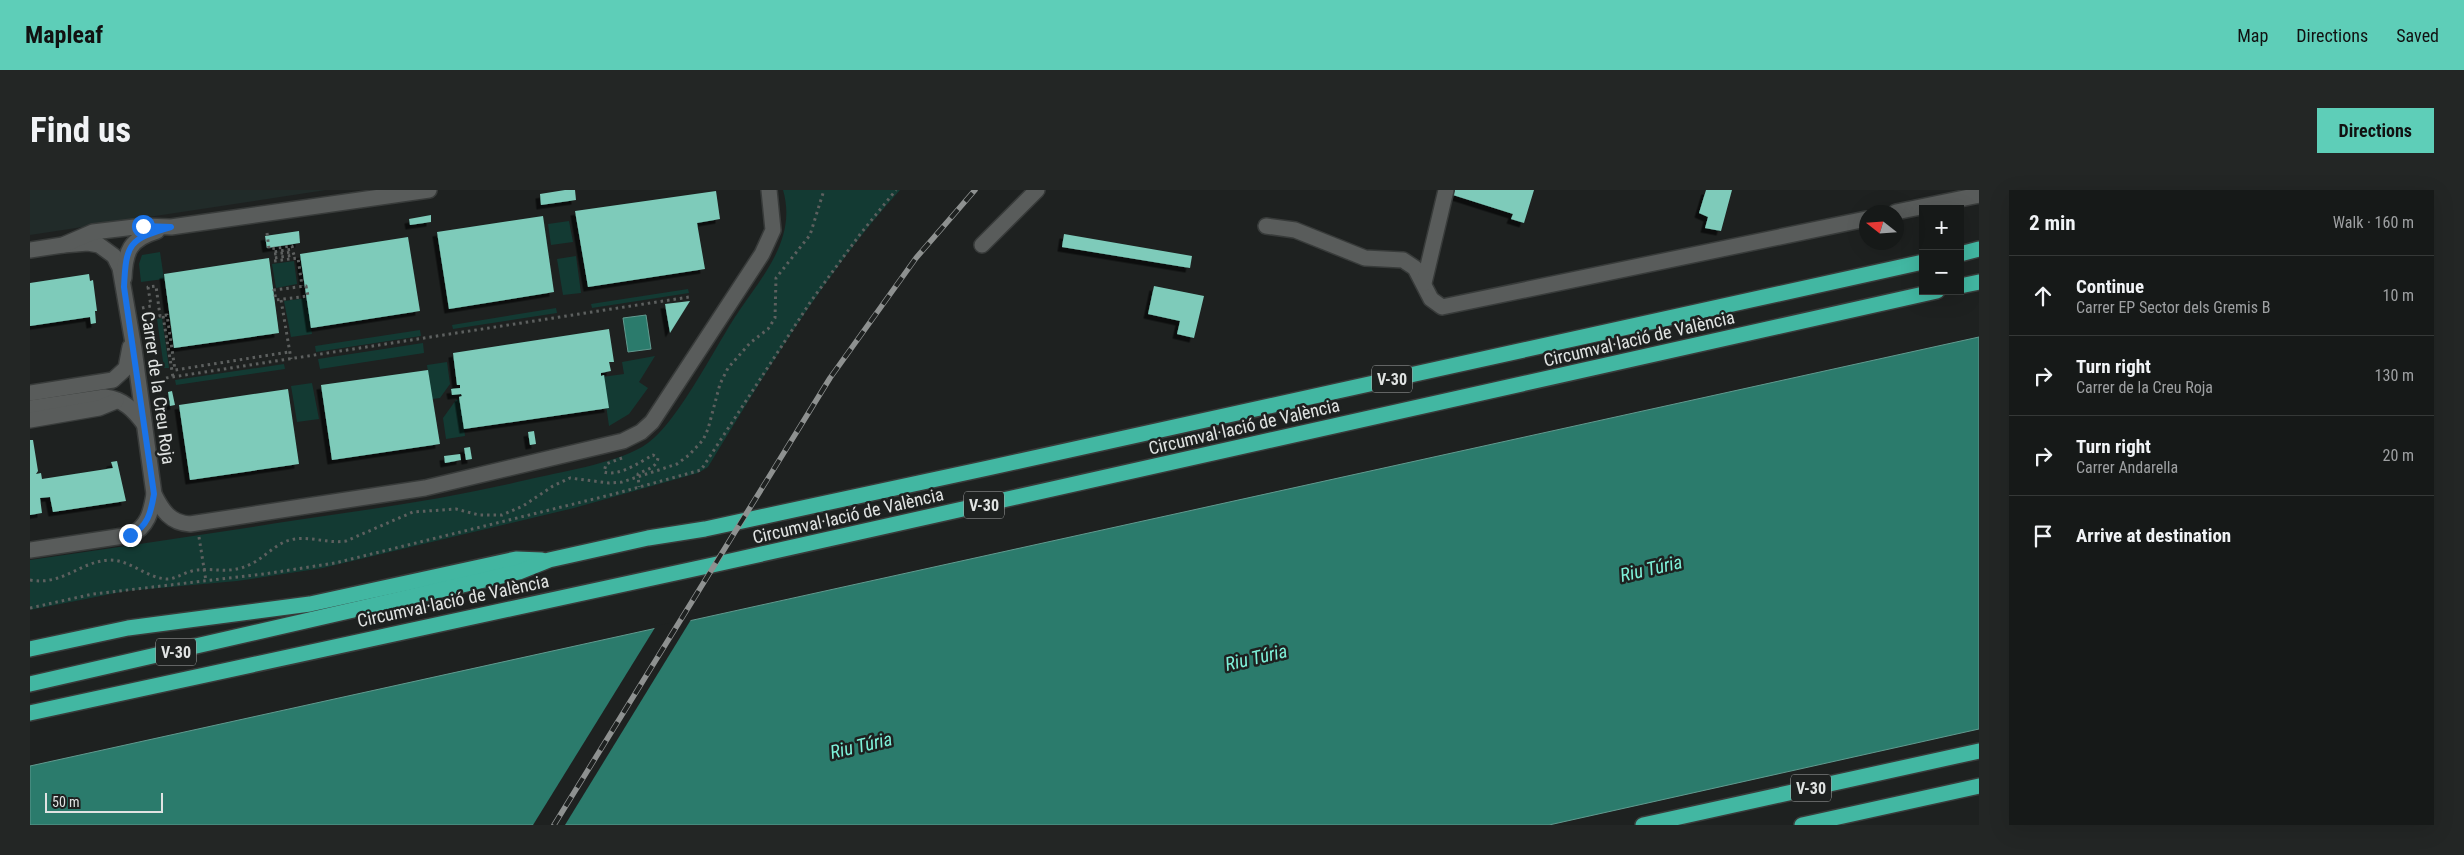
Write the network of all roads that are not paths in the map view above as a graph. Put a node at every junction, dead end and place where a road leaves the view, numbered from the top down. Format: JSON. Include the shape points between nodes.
{"nodes":[{"id":1,"x":379,"y":190,"type":"edge"},
{"id":2,"x":429,"y":190,"type":"edge"},
{"id":3,"x":1037,"y":190,"type":"edge"},
{"id":4,"x":1446,"y":190,"type":"edge"},
{"id":5,"x":770,"y":191,"type":"edge"},
{"id":6,"x":1979,"y":194,"type":"edge"},
{"id":7,"x":352,"y":200,"type":"junction"},
{"id":8,"x":1904,"y":210,"type":"edge"},
{"id":9,"x":1859,"y":220,"type":"edge"},
{"id":10,"x":1266,"y":226,"type":"dead end"},
{"id":11,"x":171,"y":227,"type":"junction"},
{"id":12,"x":63,"y":245,"type":"junction"},
{"id":13,"x":982,"y":246,"type":"dead end"},
{"id":14,"x":30,"y":250,"type":"edge"},
{"id":15,"x":1919,"y":263,"type":"edge"},
{"id":16,"x":1979,"y":282,"type":"edge"},
{"id":17,"x":1424,"y":283,"type":"junction"},
{"id":18,"x":1964,"y":285,"type":"edge"},
{"id":19,"x":124,"y":287,"type":"junction"},
{"id":20,"x":1919,"y":295,"type":"edge"},
{"id":21,"x":132,"y":333,"type":"junction"},
{"id":22,"x":30,"y":393,"type":"edge"},
{"id":23,"x":124,"y":403,"type":"junction"},
{"id":24,"x":30,"y":408,"type":"edge"},
{"id":25,"x":30,"y":420,"type":"edge"},
{"id":26,"x":144,"y":424,"type":"junction"},
{"id":27,"x":154,"y":494,"type":"junction"},
{"id":28,"x":30,"y":550,"type":"edge"},
{"id":29,"x":548,"y":560,"type":"junction"},
{"id":30,"x":30,"y":648,"type":"edge"},
{"id":31,"x":30,"y":684,"type":"edge"},
{"id":32,"x":30,"y":713,"type":"edge"},
{"id":33,"x":1979,"y":751,"type":"edge"},
{"id":34,"x":1979,"y":786,"type":"edge"},
{"id":35,"x":1643,"y":825,"type":"edge"},
{"id":36,"x":1802,"y":825,"type":"edge"}],
"edges":[{"from":1,"to":7,"type":"street"},
{"from":2,"to":7,"type":"street"},
{"from":3,"to":13,"type":"street"},
{"from":4,"to":17,"type":"street"},
{"from":5,"to":27,"type":"street","via":[[773,230],[762,254],[652,422],[625,441],[425,488],[190,524],[172,519],[162,511]]},
{"from":6,"to":8,"type":"street"},
{"from":7,"to":11,"type":"street"},
{"from":9,"to":17,"type":"street","via":[[1442,308],[1431,299]]},
{"from":10,"to":17,"type":"street","via":[[1295,230],[1365,258],[1403,260],[1416,268]]},
{"from":11,"to":12,"type":"street","via":[[143,226],[93,232]]},
{"from":11,"to":19,"type":"street","name":"Carrer de la Creu Roja","via":[[139,237],[133,243],[125,262]]},
{"from":12,"to":14,"type":"street"},
{"from":12,"to":19,"type":"street","name":"Carrer de la Creu Roja","via":[[88,243],[108,250],[120,268]]},
{"from":15,"to":29,"type":"highway","name":"Circumval·lació de València","number":"V-30","via":[[988,468]]},
{"from":16,"to":18,"type":"highway"},
{"from":19,"to":21,"type":"street","name":"Carrer de la Creu Roja"},
{"from":20,"to":32,"type":"highway","name":"Circumval·lació de València","number":"V-30","via":[[717,564]]},
{"from":21,"to":22,"type":"street","via":[[126,368],[113,380]]},
{"from":21,"to":26,"type":"street","name":"Carrer de la Creu Roja"},
{"from":23,"to":24,"type":"street","via":[[105,397]]},
{"from":23,"to":25,"type":"street","via":[[113,402],[92,410]]},
{"from":23,"to":26,"type":"street"},
{"from":26,"to":27,"type":"street","name":"Carrer de la Creu Roja"},
{"from":27,"to":28,"type":"street","via":[[144,527],[130,535]]},
{"from":29,"to":30,"type":"highway","via":[[516,559],[310,604],[128,628]]},
{"from":29,"to":31,"type":"highway","name":"Circumval·lació de València","number":"V-30","via":[[519,572]]},
{"from":33,"to":35,"type":"highway","number":"V-30"},
{"from":34,"to":36,"type":"highway","number":"V-30"}]}
